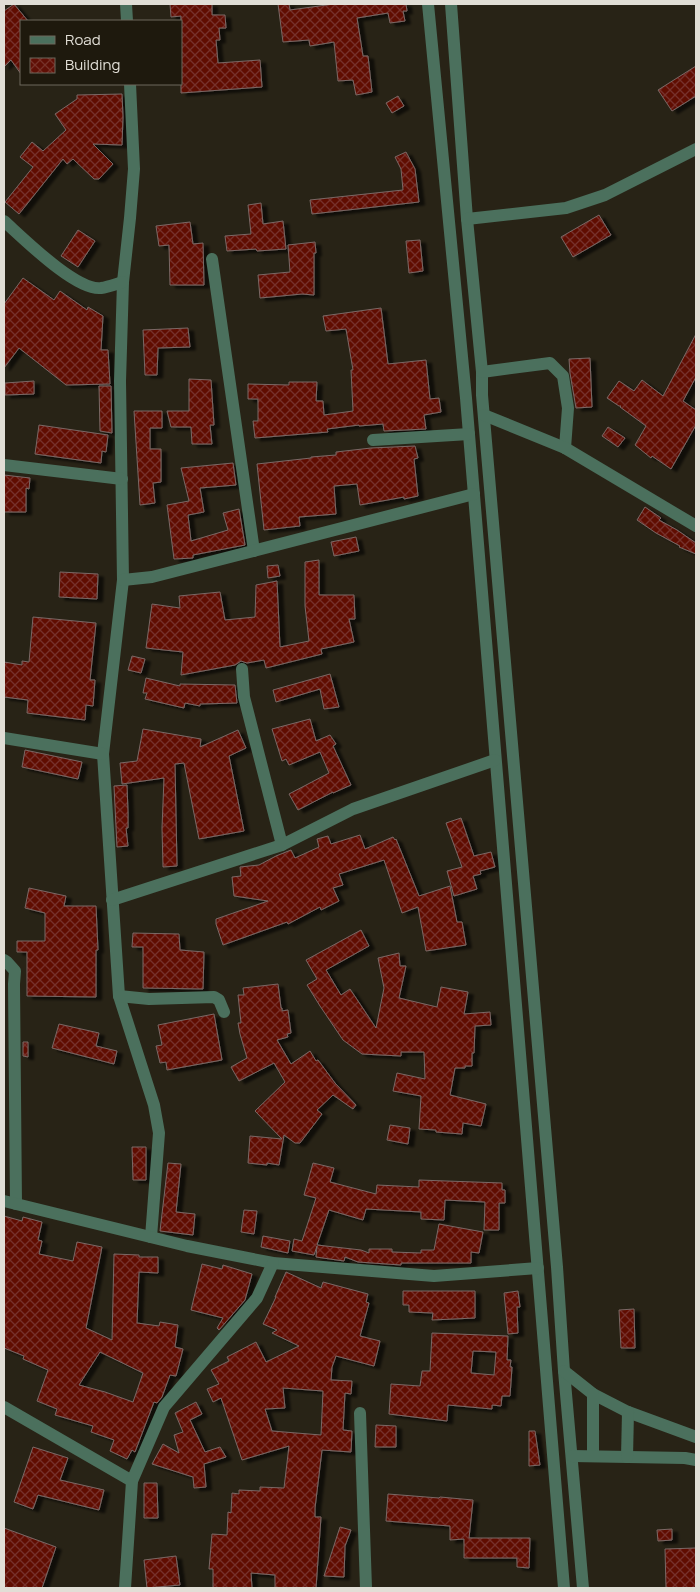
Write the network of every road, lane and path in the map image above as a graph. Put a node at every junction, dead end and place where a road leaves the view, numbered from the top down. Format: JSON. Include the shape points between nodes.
{"nodes":[{"id":1,"x":126,"y":4,"type":"edge"},
{"id":2,"x":428,"y":4,"type":"edge"},
{"id":3,"x":451,"y":4,"type":"edge"},
{"id":4,"x":127,"y":20,"type":"edge"},
{"id":5,"x":130,"y":85,"type":"edge"},
{"id":6,"x":696,"y":148,"type":"edge"},
{"id":7,"x":467,"y":219,"type":"junction"},
{"id":8,"x":4,"y":221,"type":"edge"},
{"id":9,"x":212,"y":259,"type":"dead end"},
{"id":10,"x":123,"y":282,"type":"junction"},
{"id":11,"x":482,"y":372,"type":"junction"},
{"id":12,"x":484,"y":415,"type":"junction"},
{"id":13,"x":469,"y":434,"type":"junction"},
{"id":14,"x":374,"y":440,"type":"dead end"},
{"id":15,"x":564,"y":448,"type":"junction"},
{"id":16,"x":4,"y":465,"type":"edge"},
{"id":17,"x":122,"y":479,"type":"junction"},
{"id":18,"x":474,"y":494,"type":"junction"},
{"id":19,"x":696,"y":526,"type":"edge"},
{"id":20,"x":254,"y":551,"type":"junction"},
{"id":21,"x":123,"y":580,"type":"junction"},
{"id":22,"x":242,"y":669,"type":"dead end"},
{"id":23,"x":4,"y":738,"type":"edge"},
{"id":24,"x":103,"y":754,"type":"junction"},
{"id":25,"x":495,"y":760,"type":"junction"},
{"id":26,"x":282,"y":845,"type":"junction"},
{"id":27,"x":112,"y":900,"type":"junction"},
{"id":28,"x":4,"y":960,"type":"edge"},
{"id":29,"x":118,"y":996,"type":"junction"},
{"id":30,"x":224,"y":1012,"type":"dead end"},
{"id":31,"x":10,"y":1202,"type":"edge"},
{"id":32,"x":152,"y":1237,"type":"junction"},
{"id":33,"x":273,"y":1263,"type":"junction"},
{"id":34,"x":538,"y":1268,"type":"junction"},
{"id":35,"x":564,"y":1371,"type":"junction"},
{"id":36,"x":593,"y":1394,"type":"junction"},
{"id":37,"x":4,"y":1407,"type":"edge"},
{"id":38,"x":628,"y":1412,"type":"junction"},
{"id":39,"x":360,"y":1413,"type":"dead end"},
{"id":40,"x":696,"y":1437,"type":"edge"},
{"id":41,"x":572,"y":1456,"type":"junction"},
{"id":42,"x":593,"y":1456,"type":"junction"},
{"id":43,"x":628,"y":1457,"type":"junction"},
{"id":44,"x":696,"y":1460,"type":"edge"},
{"id":45,"x":132,"y":1481,"type":"junction"},
{"id":46,"x":125,"y":1588,"type":"edge"},
{"id":47,"x":366,"y":1588,"type":"edge"},
{"id":48,"x":564,"y":1588,"type":"edge"},
{"id":49,"x":583,"y":1588,"type":"edge"}],
"edges":[{"from":1,"to":4,"type":"street"},
{"from":2,"to":13,"type":"street"},
{"from":3,"to":7,"type":"street"},
{"from":5,"to":10,"type":"street","via":[[134,169]]},
{"from":6,"to":7,"type":"street","via":[[605,195],[566,208]]},
{"from":7,"to":11,"type":"street"},
{"from":8,"to":10,"type":"street","via":[[65,274],[86,286],[100,288]]},
{"from":9,"to":20,"type":"street"},
{"from":10,"to":17,"type":"street"},
{"from":11,"to":12,"type":"street"},
{"from":11,"to":15,"type":"street","via":[[550,363],[563,376],[568,408]]},
{"from":12,"to":15,"type":"street"},
{"from":12,"to":35,"type":"street"},
{"from":13,"to":14,"type":"street"},
{"from":13,"to":18,"type":"street"},
{"from":15,"to":19,"type":"street"},
{"from":16,"to":17,"type":"street"},
{"from":17,"to":21,"type":"street"},
{"from":18,"to":20,"type":"street"},
{"from":18,"to":25,"type":"street"},
{"from":20,"to":21,"type":"street","via":[[152,577]]},
{"from":21,"to":24,"type":"street"},
{"from":22,"to":26,"type":"street","via":[[244,697]]},
{"from":23,"to":24,"type":"street"},
{"from":24,"to":27,"type":"street"},
{"from":25,"to":26,"type":"street","via":[[353,809]]},
{"from":25,"to":34,"type":"street"},
{"from":26,"to":27,"type":"street"},
{"from":27,"to":29,"type":"street"},
{"from":28,"to":31,"type":"street","via":[[15,971]]},
{"from":29,"to":30,"type":"street","via":[[149,999],[214,997]]},
{"from":29,"to":32,"type":"street","via":[[154,1105],[159,1133]]},
{"from":31,"to":32,"type":"street"},
{"from":32,"to":33,"type":"street"},
{"from":33,"to":34,"type":"street","via":[[434,1276]]},
{"from":33,"to":45,"type":"street","via":[[256,1298],[164,1407]]},
{"from":34,"to":48,"type":"street"},
{"from":35,"to":36,"type":"street"},
{"from":35,"to":41,"type":"street"},
{"from":36,"to":38,"type":"street"},
{"from":36,"to":42,"type":"street"},
{"from":37,"to":45,"type":"street"},
{"from":38,"to":40,"type":"street"},
{"from":38,"to":43,"type":"street"},
{"from":39,"to":47,"type":"street"},
{"from":41,"to":42,"type":"street"},
{"from":41,"to":49,"type":"street"},
{"from":42,"to":43,"type":"street"},
{"from":43,"to":44,"type":"street"},
{"from":45,"to":46,"type":"street"}]}
